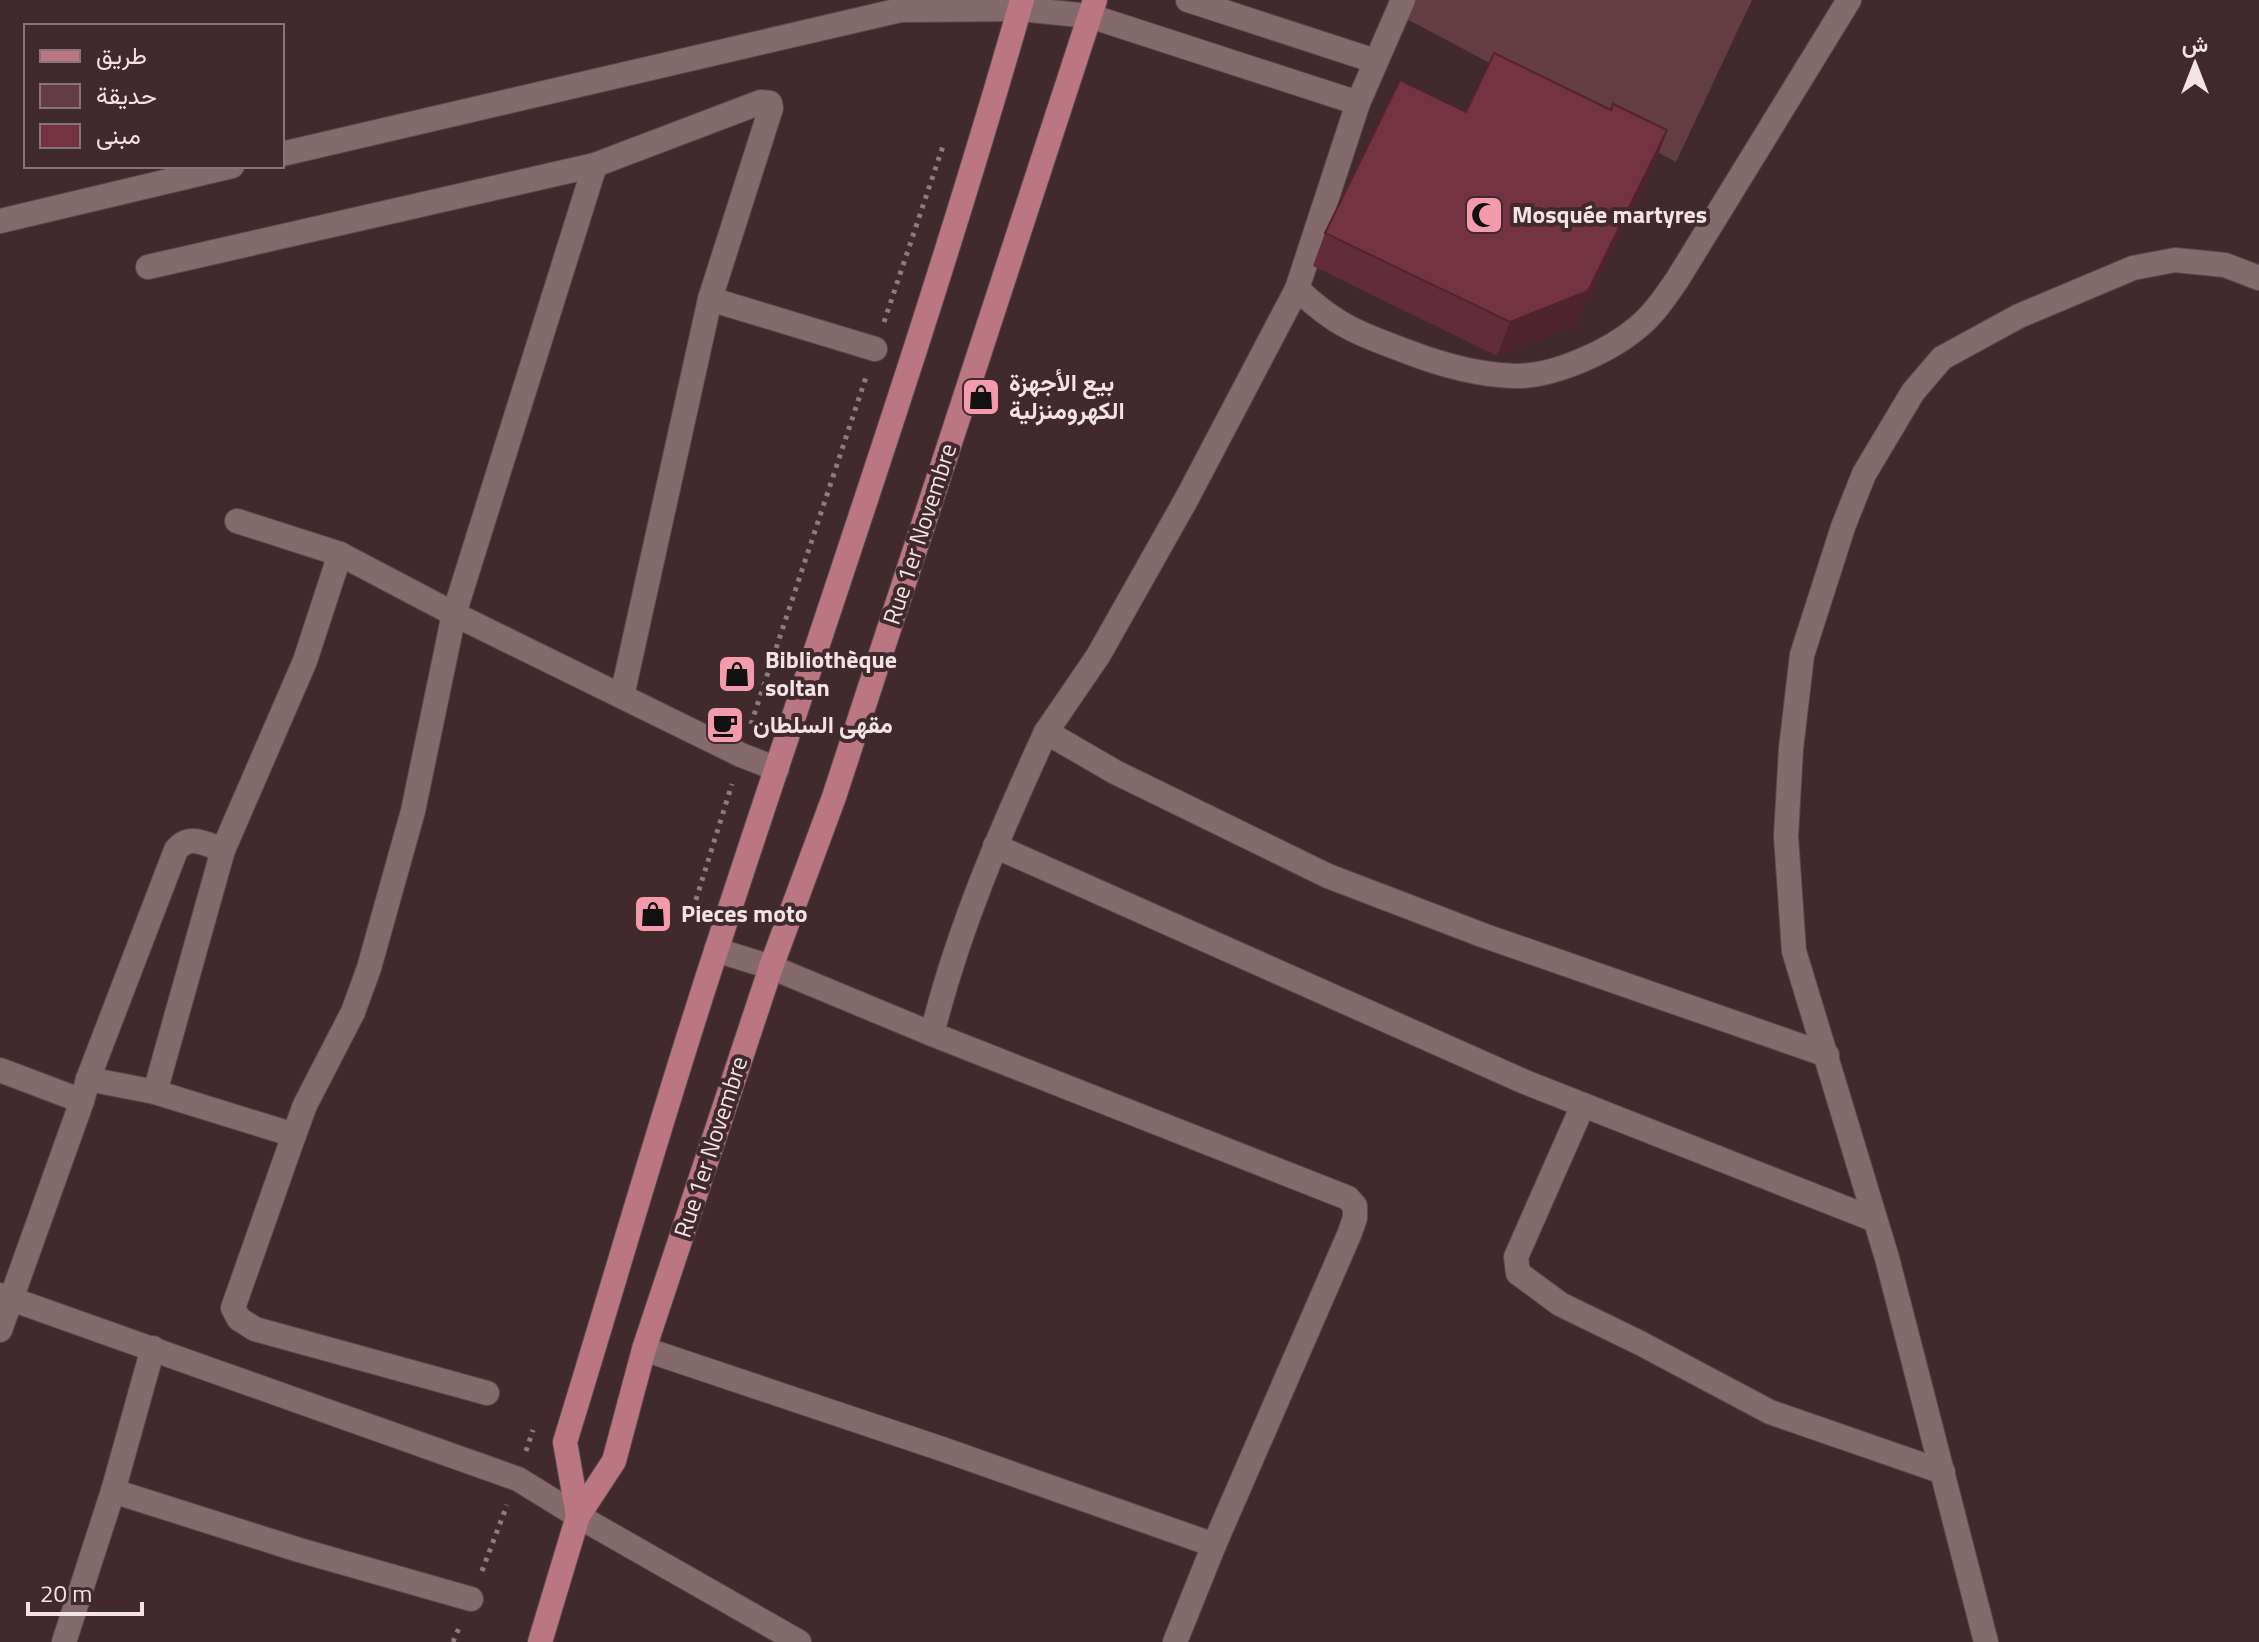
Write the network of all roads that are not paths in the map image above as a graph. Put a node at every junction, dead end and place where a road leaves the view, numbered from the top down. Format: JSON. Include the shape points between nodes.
{"nodes":[{"id":1,"x":921,"y":0,"type":"edge"},
{"id":2,"x":1188,"y":0,"type":"edge"},
{"id":3,"x":1403,"y":0,"type":"edge"},
{"id":4,"x":1849,"y":0,"type":"edge"},
{"id":5,"x":1021,"y":5,"type":"edge"},
{"id":6,"x":1093,"y":8,"type":"edge"},
{"id":7,"x":896,"y":11,"type":"junction"},
{"id":8,"x":1375,"y":61,"type":"junction"},
{"id":9,"x":1358,"y":103,"type":"junction"},
{"id":10,"x":284,"y":154,"type":"edge"},
{"id":11,"x":595,"y":165,"type":"junction"},
{"id":12,"x":224,"y":168,"type":"edge"},
{"id":13,"x":0,"y":221,"type":"edge"},
{"id":14,"x":148,"y":267,"type":"dead end"},
{"id":15,"x":2259,"y":278,"type":"edge"},
{"id":16,"x":1297,"y":289,"type":"junction"},
{"id":17,"x":710,"y":299,"type":"junction"},
{"id":18,"x":875,"y":349,"type":"dead end"},
{"id":19,"x":237,"y":521,"type":"dead end"},
{"id":20,"x":340,"y":554,"type":"junction"},
{"id":21,"x":454,"y":614,"type":"junction"},
{"id":22,"x":622,"y":696,"type":"junction"},
{"id":23,"x":1046,"y":732,"type":"junction"},
{"id":24,"x":777,"y":769,"type":"junction"},
{"id":25,"x":995,"y":846,"type":"junction"},
{"id":26,"x":223,"y":850,"type":"junction"},
{"id":27,"x":716,"y":950,"type":"junction"},
{"id":28,"x":771,"y":967,"type":"junction"},
{"id":29,"x":932,"y":1034,"type":"junction"},
{"id":30,"x":1827,"y":1055,"type":"junction"},
{"id":31,"x":0,"y":1070,"type":"edge"},
{"id":32,"x":85,"y":1090,"type":"junction"},
{"id":33,"x":155,"y":1092,"type":"junction"},
{"id":34,"x":1583,"y":1105,"type":"junction"},
{"id":35,"x":294,"y":1135,"type":"junction"},
{"id":36,"x":1875,"y":1220,"type":"junction"},
{"id":37,"x":5,"y":1297,"type":"edge"},
{"id":38,"x":0,"y":1330,"type":"edge"},
{"id":39,"x":153,"y":1348,"type":"junction"},
{"id":40,"x":644,"y":1349,"type":"junction"},
{"id":41,"x":487,"y":1393,"type":"dead end"},
{"id":42,"x":1943,"y":1472,"type":"junction"},
{"id":43,"x":113,"y":1491,"type":"junction"},
{"id":44,"x":578,"y":1516,"type":"junction"},
{"id":45,"x":1214,"y":1545,"type":"junction"},
{"id":46,"x":471,"y":1599,"type":"road end"},
{"id":47,"x":64,"y":1642,"type":"edge"},
{"id":48,"x":540,"y":1642,"type":"edge"},
{"id":49,"x":799,"y":1642,"type":"edge"},
{"id":50,"x":1175,"y":1642,"type":"edge"},
{"id":51,"x":1986,"y":1642,"type":"edge"}],
"edges":[{"from":1,"to":7,"type":"street"},
{"from":2,"to":8,"type":"street"},
{"from":3,"to":8,"type":"street"},
{"from":4,"to":16,"type":"street","via":[[1677,280],[1637,328],[1602,350],[1557,370],[1517,376],[1469,371],[1356,330],[1331,318]]},
{"from":5,"to":6,"type":"street"},
{"from":5,"to":7,"type":"street"},
{"from":5,"to":24,"type":"main road","name":"Rue 1er Novembre","via":[[987,125]]},
{"from":6,"to":9,"type":"street"},
{"from":6,"to":28,"type":"main road","name":"Rue 1er Novembre","via":[[834,797]]},
{"from":7,"to":10,"type":"street"},
{"from":8,"to":9,"type":"street"},
{"from":9,"to":16,"type":"street"},
{"from":11,"to":14,"type":"street"},
{"from":11,"to":17,"type":"street","via":[[770,103]]},
{"from":11,"to":21,"type":"street"},
{"from":12,"to":13,"type":"street"},
{"from":15,"to":30,"type":"street","via":[[2225,265],[2175,260],[2133,268],[2019,316],[1942,358],[1913,392],[1864,474],[1802,655],[1790,763],[1786,836],[1794,951]]},
{"from":16,"to":23,"type":"street","via":[[1113,630]]},
{"from":17,"to":18,"type":"street"},
{"from":17,"to":22,"type":"street"},
{"from":19,"to":20,"type":"street"},
{"from":20,"to":21,"type":"street"},
{"from":20,"to":26,"type":"street","via":[[305,661]]},
{"from":21,"to":22,"type":"street"},
{"from":21,"to":35,"type":"street","via":[[413,811],[369,968]]},
{"from":22,"to":24,"type":"street"},
{"from":23,"to":25,"type":"street"},
{"from":23,"to":30,"type":"street","via":[[1115,772],[1328,876]]},
{"from":24,"to":27,"type":"main road","name":"Rue 1er Novembre"},
{"from":25,"to":29,"type":"street","via":[[946,977]]},
{"from":25,"to":34,"type":"street"},
{"from":26,"to":32,"type":"street","via":[[191,839],[176,850]]},
{"from":26,"to":33,"type":"street"},
{"from":27,"to":28,"type":"street"},
{"from":27,"to":44,"type":"main road","name":"Rue 1er Novembre","via":[[565,1442]]},
{"from":28,"to":29,"type":"street"},
{"from":28,"to":40,"type":"main road","name":"Rue 1er Novembre"},
{"from":29,"to":45,"type":"street","via":[[1348,1198],[1355,1206],[1349,1235]]},
{"from":30,"to":36,"type":"street"},
{"from":31,"to":32,"type":"street"},
{"from":32,"to":33,"type":"street"},
{"from":32,"to":37,"type":"street"},
{"from":33,"to":35,"type":"street"},
{"from":34,"to":36,"type":"street"},
{"from":34,"to":42,"type":"street","via":[[1516,1257],[1518,1273],[1560,1304],[1770,1412]]},
{"from":35,"to":41,"type":"street","via":[[233,1308],[239,1319],[255,1329]]},
{"from":36,"to":42,"type":"street"},
{"from":37,"to":38,"type":"street"},
{"from":37,"to":39,"type":"street"},
{"from":39,"to":43,"type":"street"},
{"from":39,"to":44,"type":"street","via":[[518,1479]]},
{"from":40,"to":44,"type":"main road","name":"Rue 1er Novembre","via":[[614,1461]]},
{"from":40,"to":45,"type":"street"},
{"from":42,"to":51,"type":"street"},
{"from":43,"to":46,"type":"street"},
{"from":43,"to":47,"type":"street"},
{"from":44,"to":48,"type":"main road","name":"Rue 1er Novembre"},
{"from":44,"to":49,"type":"street"},
{"from":45,"to":50,"type":"street"}]}
